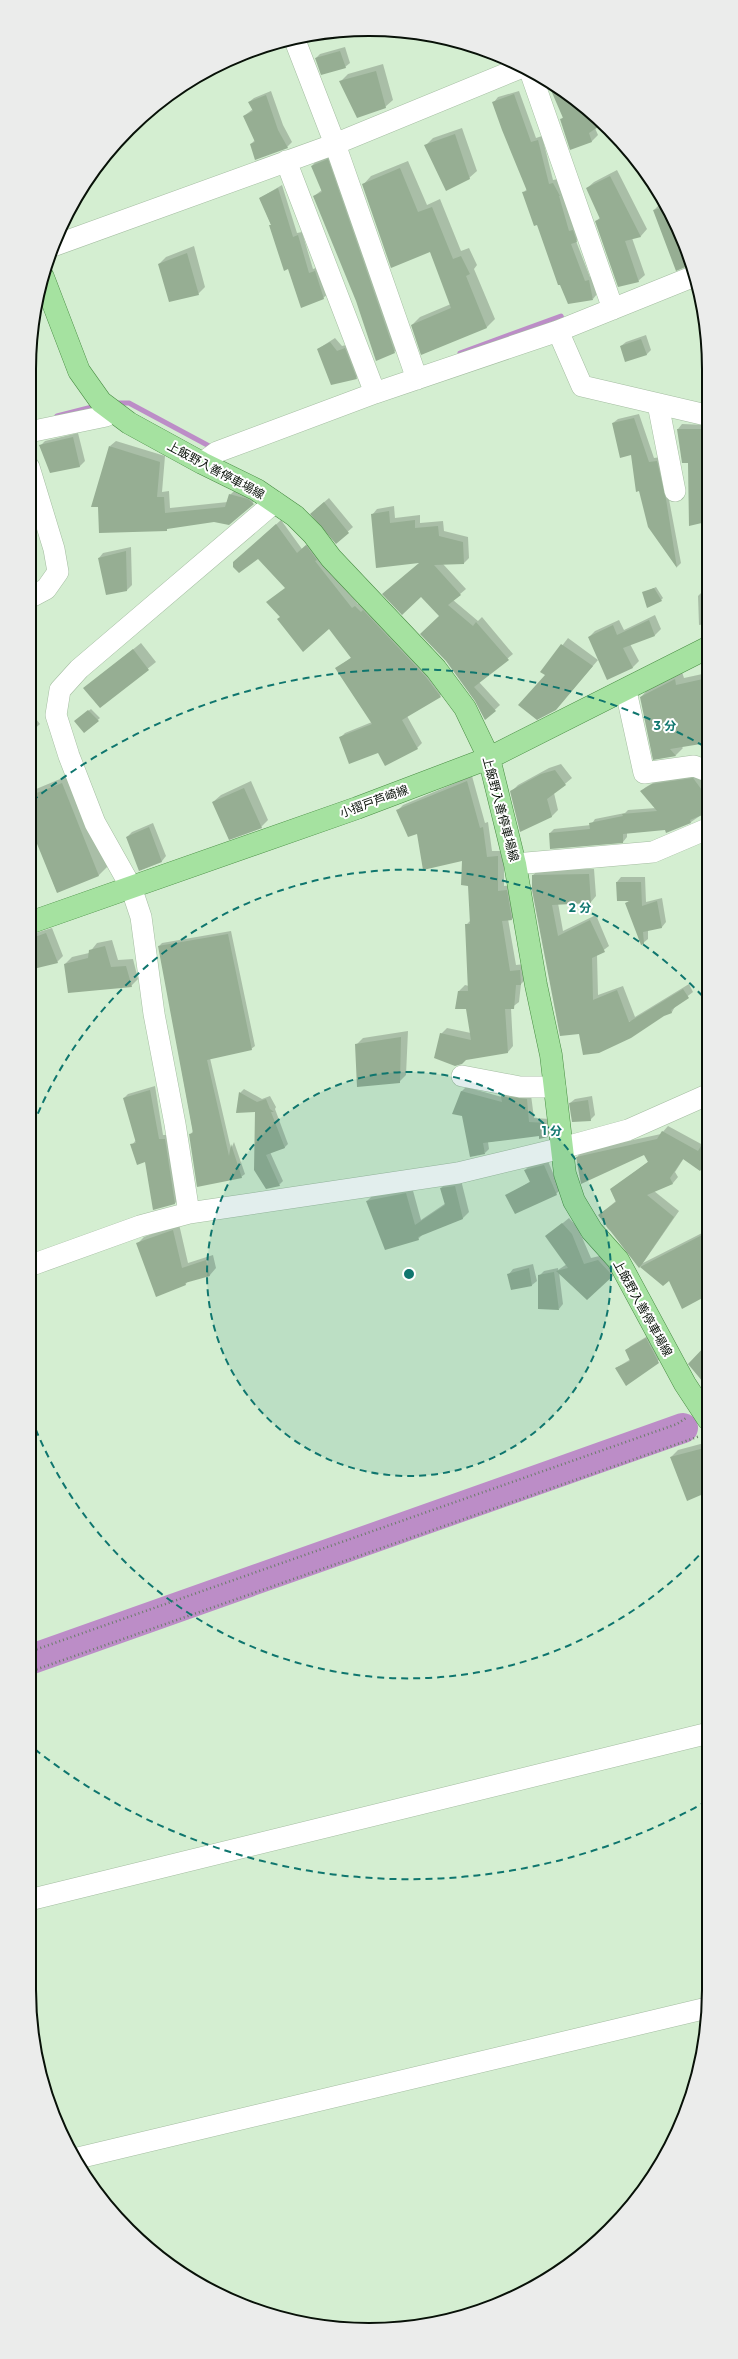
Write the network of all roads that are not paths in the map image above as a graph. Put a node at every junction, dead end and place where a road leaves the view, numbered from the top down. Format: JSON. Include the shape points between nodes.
{"nodes":[{"id":1,"x":296,"y":44,"type":"edge"},
{"id":2,"x":516,"y":70,"type":"edge"},
{"id":3,"x":533,"y":79,"type":"edge"},
{"id":4,"x":335,"y":144,"type":"junction"},
{"id":5,"x":286,"y":161,"type":"junction"},
{"id":6,"x":61,"y":243,"type":"edge"},
{"id":7,"x":689,"y":278,"type":"edge"},
{"id":8,"x":45,"y":293,"type":"edge"},
{"id":9,"x":613,"y":309,"type":"junction"},
{"id":10,"x":558,"y":331,"type":"junction"},
{"id":11,"x":417,"y":379,"type":"junction"},
{"id":12,"x":375,"y":393,"type":"junction"},
{"id":13,"x":658,"y":404,"type":"junction"},
{"id":14,"x":111,"y":410,"type":"junction"},
{"id":15,"x":702,"y":414,"type":"edge"},
{"id":16,"x":36,"y":431,"type":"edge"},
{"id":17,"x":202,"y":463,"type":"junction"},
{"id":18,"x":36,"y":490,"type":"edge"},
{"id":19,"x":675,"y":491,"type":"dead end"},
{"id":20,"x":275,"y":502,"type":"junction"},
{"id":21,"x":36,"y":594,"type":"edge"},
{"id":22,"x":702,"y":651,"type":"edge"},
{"id":23,"x":626,"y":691,"type":"junction"},
{"id":24,"x":489,"y":758,"type":"junction"},
{"id":25,"x":702,"y":769,"type":"edge"},
{"id":26,"x":702,"y":831,"type":"edge"},
{"id":27,"x":516,"y":864,"type":"junction"},
{"id":28,"x":131,"y":887,"type":"junction"},
{"id":29,"x":36,"y":921,"type":"edge"},
{"id":30,"x":462,"y":1076,"type":"dead end"},
{"id":31,"x":555,"y":1087,"type":"junction"},
{"id":32,"x":702,"y":1097,"type":"edge"},
{"id":33,"x":562,"y":1148,"type":"junction"},
{"id":34,"x":189,"y":1213,"type":"junction"},
{"id":35,"x":36,"y":1263,"type":"edge"},
{"id":36,"x":702,"y":1406,"type":"edge"},
{"id":37,"x":702,"y":1734,"type":"edge"},
{"id":38,"x":36,"y":1898,"type":"edge"},
{"id":39,"x":701,"y":2009,"type":"edge"},
{"id":40,"x":82,"y":2157,"type":"edge"}],
"edges":[{"from":1,"to":4,"type":"street"},
{"from":2,"to":4,"type":"street"},
{"from":3,"to":9,"type":"street"},
{"from":4,"to":5,"type":"street"},
{"from":4,"to":11,"type":"street"},
{"from":5,"to":6,"type":"street"},
{"from":5,"to":12,"type":"street"},
{"from":7,"to":9,"type":"street"},
{"from":8,"to":14,"type":"main road","name":"上飯野入善停車場線","via":[[79,371],[93,392]]},
{"from":9,"to":10,"type":"street"},
{"from":10,"to":11,"type":"street"},
{"from":10,"to":13,"type":"street","via":[[582,386]]},
{"from":11,"to":12,"type":"street"},
{"from":12,"to":17,"type":"street","via":[[217,452]]},
{"from":13,"to":15,"type":"street"},
{"from":13,"to":19,"type":"street"},
{"from":14,"to":16,"type":"street","via":[[106,416]]},
{"from":14,"to":17,"type":"main road","name":"上飯野入善停車場線","via":[[129,423]]},
{"from":17,"to":20,"type":"main road","name":"上飯野入善停車場線","via":[[258,490]]},
{"from":18,"to":21,"type":"street","via":[[54,549],[58,572],[46,589]]},
{"from":20,"to":24,"type":"main road","name":"上飯野入善停車場線","via":[[295,516],[313,534],[330,558],[436,669],[465,708]]},
{"from":20,"to":28,"type":"street","via":[[79,669],[60,690],[56,715],[69,756],[95,823]]},
{"from":22,"to":23,"type":"main road","name":"小摺戸芦崎線"},
{"from":23,"to":24,"type":"main road","name":"小摺戸芦崎線"},
{"from":23,"to":25,"type":"street","via":[[644,773],[694,766]]},
{"from":24,"to":27,"type":"main road","name":"上飯野入善停車場線"},
{"from":24,"to":28,"type":"main road","name":"小摺戸芦崎線","via":[[357,808]]},
{"from":26,"to":27,"type":"street","via":[[653,852]]},
{"from":27,"to":31,"type":"main road","name":"上飯野入善停車場線"},
{"from":28,"to":29,"type":"main road","name":"小摺戸芦崎線"},
{"from":28,"to":34,"type":"street","via":[[141,917],[154,1014]]},
{"from":30,"to":31,"type":"street","via":[[520,1087]]},
{"from":31,"to":33,"type":"main road","name":"上飯野入善停車場線"},
{"from":32,"to":33,"type":"street","via":[[628,1130]]},
{"from":33,"to":34,"type":"street","via":[[458,1173]]},
{"from":33,"to":36,"type":"main road","name":"上飯野入善停車場線","via":[[565,1174],[574,1201],[592,1231],[618,1260],[681,1377]]},
{"from":34,"to":35,"type":"street","via":[[140,1226]]},
{"from":37,"to":38,"type":"street"},
{"from":39,"to":40,"type":"street"}]}
